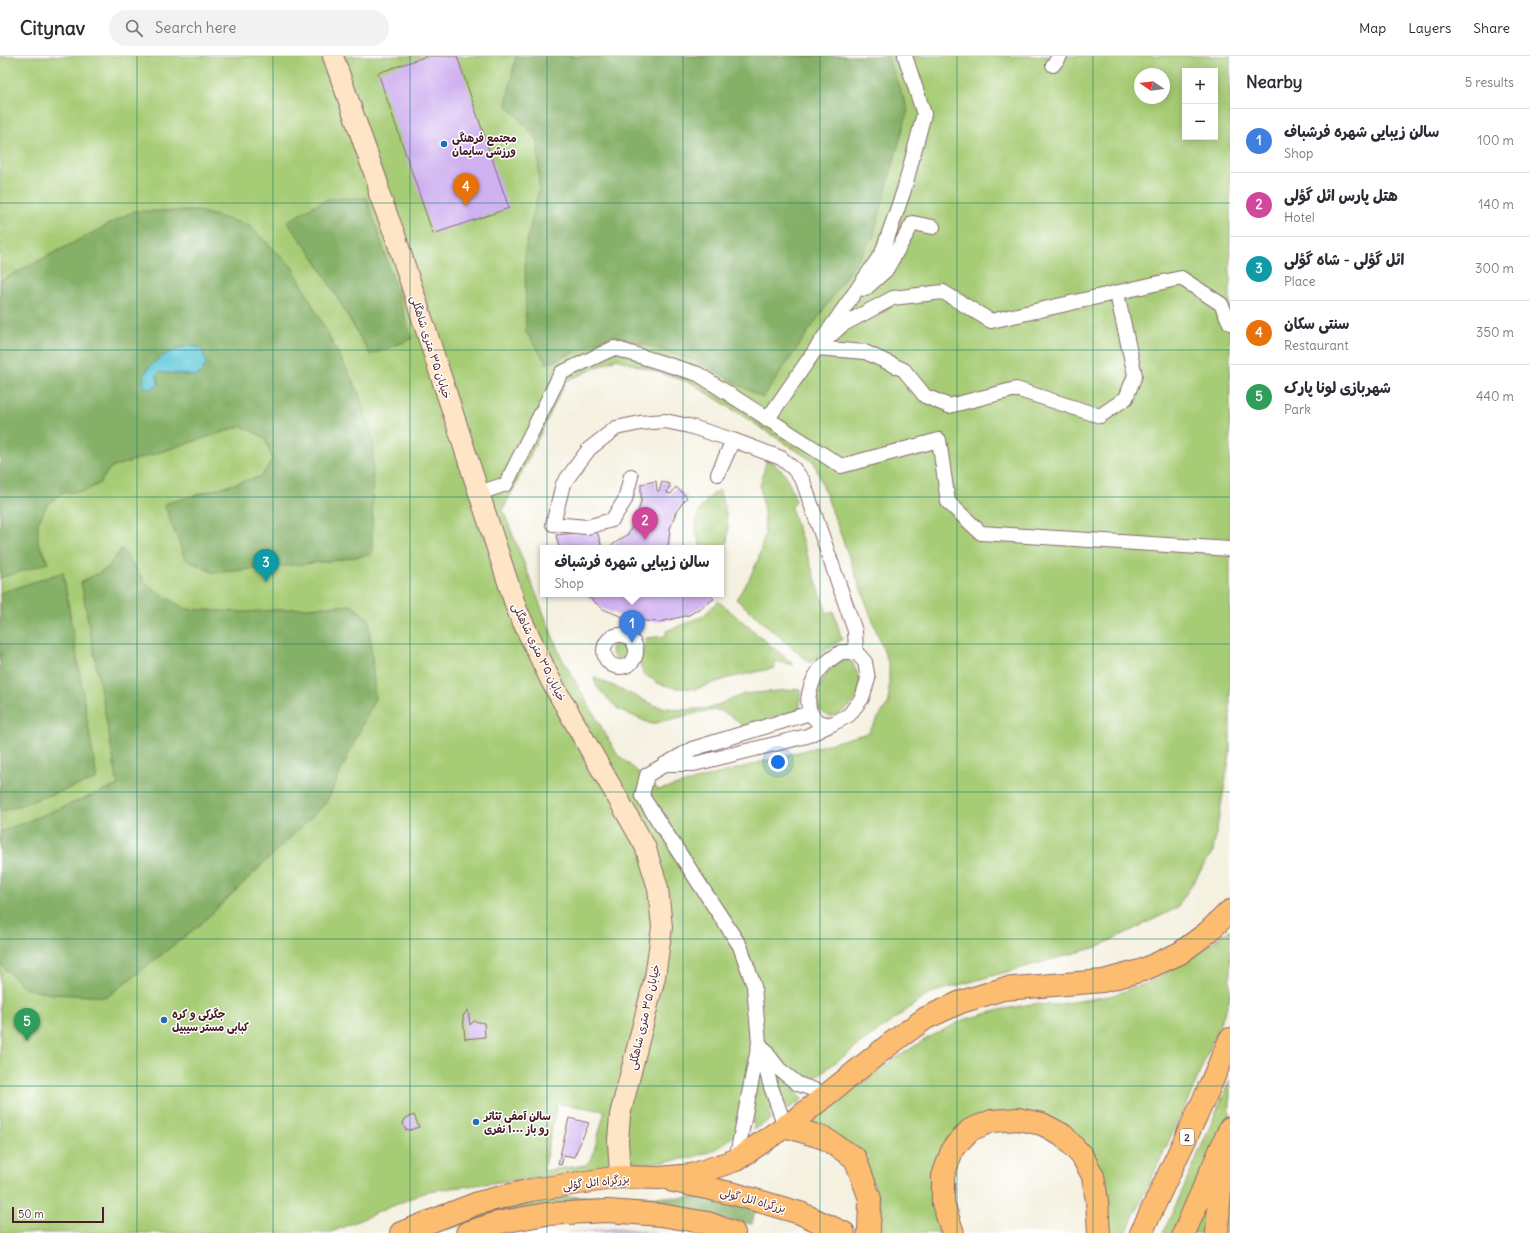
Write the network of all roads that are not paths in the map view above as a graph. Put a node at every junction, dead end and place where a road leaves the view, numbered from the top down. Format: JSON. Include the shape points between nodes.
{"nodes":[{"id":1,"x":333,"y":56,"type":"edge"},
{"id":2,"x":905,"y":56,"type":"edge"},
{"id":3,"x":933,"y":227,"type":"dead end"},
{"id":4,"x":1117,"y":294,"type":"junction"},
{"id":5,"x":842,"y":310,"type":"junction"},
{"id":6,"x":1230,"y":323,"type":"edge"},
{"id":7,"x":816,"y":348,"type":"junction"},
{"id":8,"x":767,"y":420,"type":"junction"},
{"id":9,"x":733,"y":440,"type":"junction"},
{"id":10,"x":718,"y":474,"type":"dead end"},
{"id":11,"x":631,"y":476,"type":"dead end"},
{"id":12,"x":479,"y":493,"type":"junction"},
{"id":13,"x":1230,"y":549,"type":"edge"},
{"id":14,"x":856,"y":652,"type":"junction"},
{"id":15,"x":810,"y":713,"type":"junction"},
{"id":16,"x":832,"y":724,"type":"junction"},
{"id":17,"x":665,"y":764,"type":"junction"},
{"id":18,"x":1230,"y":910,"type":"edge"},
{"id":19,"x":1230,"y":1039,"type":"edge"},
{"id":20,"x":759,"y":1043,"type":"junction"},
{"id":21,"x":826,"y":1094,"type":"junction"},
{"id":22,"x":785,"y":1126,"type":"junction"},
{"id":23,"x":1227,"y":1136,"type":"edge"},
{"id":24,"x":736,"y":1160,"type":"junction"},
{"id":25,"x":620,"y":1177,"type":"junction"},
{"id":26,"x":659,"y":1178,"type":"junction"},
{"id":27,"x":401,"y":1233,"type":"edge"},
{"id":28,"x":467,"y":1233,"type":"edge"},
{"id":29,"x":734,"y":1233,"type":"edge"},
{"id":30,"x":844,"y":1233,"type":"edge"},
{"id":31,"x":869,"y":1233,"type":"edge"},
{"id":32,"x":953,"y":1233,"type":"edge"},
{"id":33,"x":1099,"y":1233,"type":"edge"},
{"id":34,"x":1141,"y":1233,"type":"edge"},
{"id":35,"x":1184,"y":1233,"type":"edge"},
{"id":36,"x":1217,"y":1233,"type":"edge"}],
"edges":[{"from":1,"to":12,"type":"street","name":"خیابان ۳۵ متری شاهگلی","via":[[378,184],[379,194],[395,235]]},
{"from":2,"to":5,"type":"street","via":[[924,114],[904,190],[882,253]]},
{"from":3,"to":5,"type":"street","via":[[913,223],[886,270]]},
{"from":4,"to":6,"type":"street","via":[[1181,278],[1221,304]]},
{"from":4,"to":7,"type":"street","via":[[991,321],[944,292],[893,298],[842,325]]},
{"from":4,"to":7,"type":"street","via":[[1135,375],[1126,398],[1100,416],[1016,389],[949,406],[925,396],[904,370],[864,352]]},
{"from":5,"to":7,"type":"street"},
{"from":7,"to":8,"type":"street"},
{"from":8,"to":12,"type":"street","via":[[698,374],[614,348],[561,373],[506,484]]},
{"from":8,"to":13,"type":"street","via":[[841,466],[939,440],[948,502],[981,533]]},
{"from":9,"to":10,"type":"street"},
{"from":9,"to":11,"type":"street","via":[[689,426],[665,422],[640,423],[616,428],[589,449],[563,484],[553,524],[587,527],[612,520],[625,500]]},
{"from":9,"to":14,"type":"street","via":[[781,458],[803,481],[855,631]]},
{"from":12,"to":25,"type":"street","name":"خیابان ۳۵ متری شاهگلی","via":[[517,610],[551,681],[644,846],[658,888],[662,927],[655,977],[620,1115]]},
{"from":14,"to":15,"type":"street","via":[[841,652],[824,665],[812,682],[808,698]]},
{"from":14,"to":16,"type":"street","via":[[864,662],[868,679],[862,698],[849,715]]},
{"from":15,"to":16,"type":"street","via":[[818,722]]},
{"from":15,"to":17,"type":"street","via":[[692,749]]},
{"from":16,"to":17,"type":"street","via":[[807,736],[694,764]]},
{"from":17,"to":20,"type":"street","via":[[647,775],[642,796],[740,946],[754,986]]},
{"from":18,"to":21,"type":"highway","name":"بزرگراه ائل گؤلی","via":[[1207,933],[1180,953],[1143,970],[1103,981],[1003,989],[961,1002],[926,1018]]},
{"from":19,"to":34,"type":"highway","number":"2"},
{"from":20,"to":21,"type":"street","via":[[779,1068],[798,1084]]},
{"from":20,"to":22,"type":"street"},
{"from":20,"to":24,"type":"street"},
{"from":21,"to":22,"type":"highway","name":"بزرگراه ائل گؤلی"},
{"from":22,"to":24,"type":"highway","name":"بزرگراه ائل گؤلی"},
{"from":22,"to":31,"type":"highway","via":[[824,1138],[855,1158],[870,1198]]},
{"from":23,"to":35,"type":"highway"},
{"from":23,"to":36,"type":"highway"},
{"from":24,"to":26,"type":"highway","name":"بزرگراه ائل گؤلی","via":[[692,1175]]},
{"from":25,"to":26,"type":"highway","name":"بزرگراه ائل گؤلی"},
{"from":25,"to":27,"type":"highway","name":"بزرگراه ائل گؤلی","via":[[500,1197]]},
{"from":26,"to":30,"type":"highway","name":"بزرگراه ائل گولی","via":[[734,1194],[792,1211]]},
{"from":28,"to":29,"type":"highway","via":[[497,1223],[546,1214],[608,1211],[700,1221]]},
{"from":32,"to":33,"type":"highway","via":[[943,1203],[943,1176],[953,1148],[970,1130],[992,1120],[1018,1119],[1042,1124],[1063,1135],[1082,1156],[1093,1176],[1098,1201]]}]}
